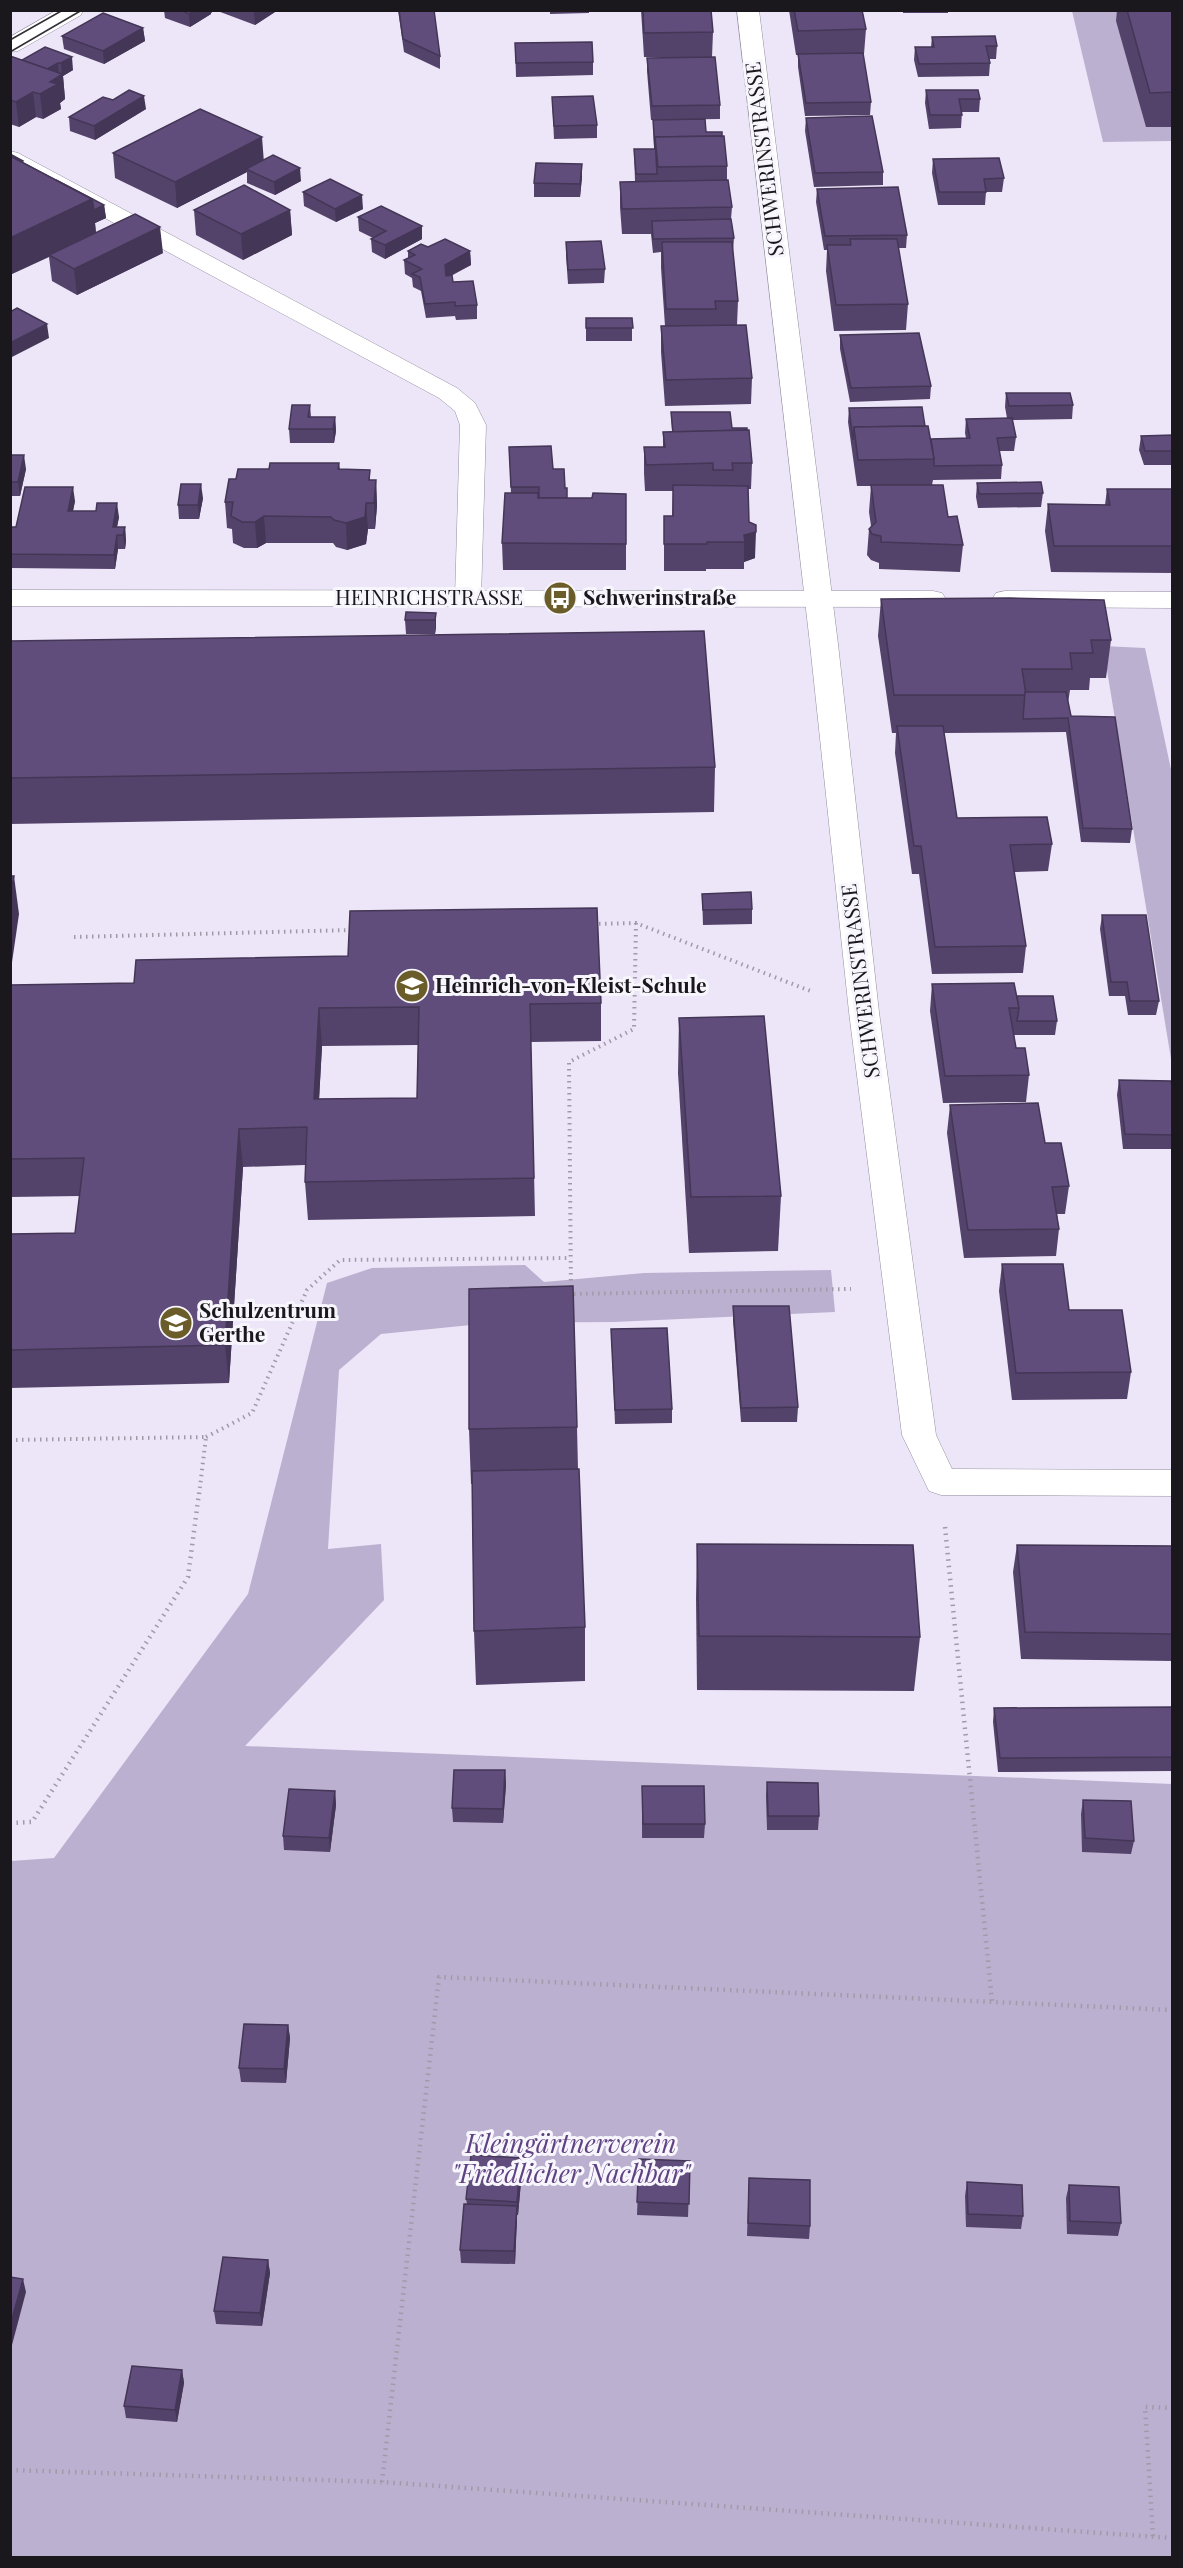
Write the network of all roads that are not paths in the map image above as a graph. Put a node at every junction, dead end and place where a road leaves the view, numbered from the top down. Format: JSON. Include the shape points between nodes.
{"nodes":[{"id":1,"x":73,"y":10,"type":"edge"},
{"id":2,"x":748,"y":10,"type":"edge"},
{"id":3,"x":10,"y":46,"type":"edge"},
{"id":4,"x":10,"y":158,"type":"edge"},
{"id":5,"x":10,"y":598,"type":"edge"},
{"id":6,"x":468,"y":598,"type":"junction"},
{"id":7,"x":817,"y":599,"type":"junction"},
{"id":8,"x":1173,"y":600,"type":"edge"},
{"id":9,"x":1173,"y":1483,"type":"edge"}],
"edges":[{"from":1,"to":3,"type":"street"},
{"from":2,"to":7,"type":"street","name":"SCHWERINSTRASSE"},
{"from":4,"to":6,"type":"street","via":[[448,393],[466,408],[473,425]]},
{"from":5,"to":6,"type":"street","name":"HEINRICHSTRASSE"},
{"from":6,"to":7,"type":"street","name":"HEINRICHSTRASSE"},
{"from":7,"to":8,"type":"street","name":"HEINRICHSTRASSE"},
{"from":7,"to":9,"type":"street","name":"SCHWERINSTRASSE","via":[[864,1012],[919,1435],[940,1482]]}]}
